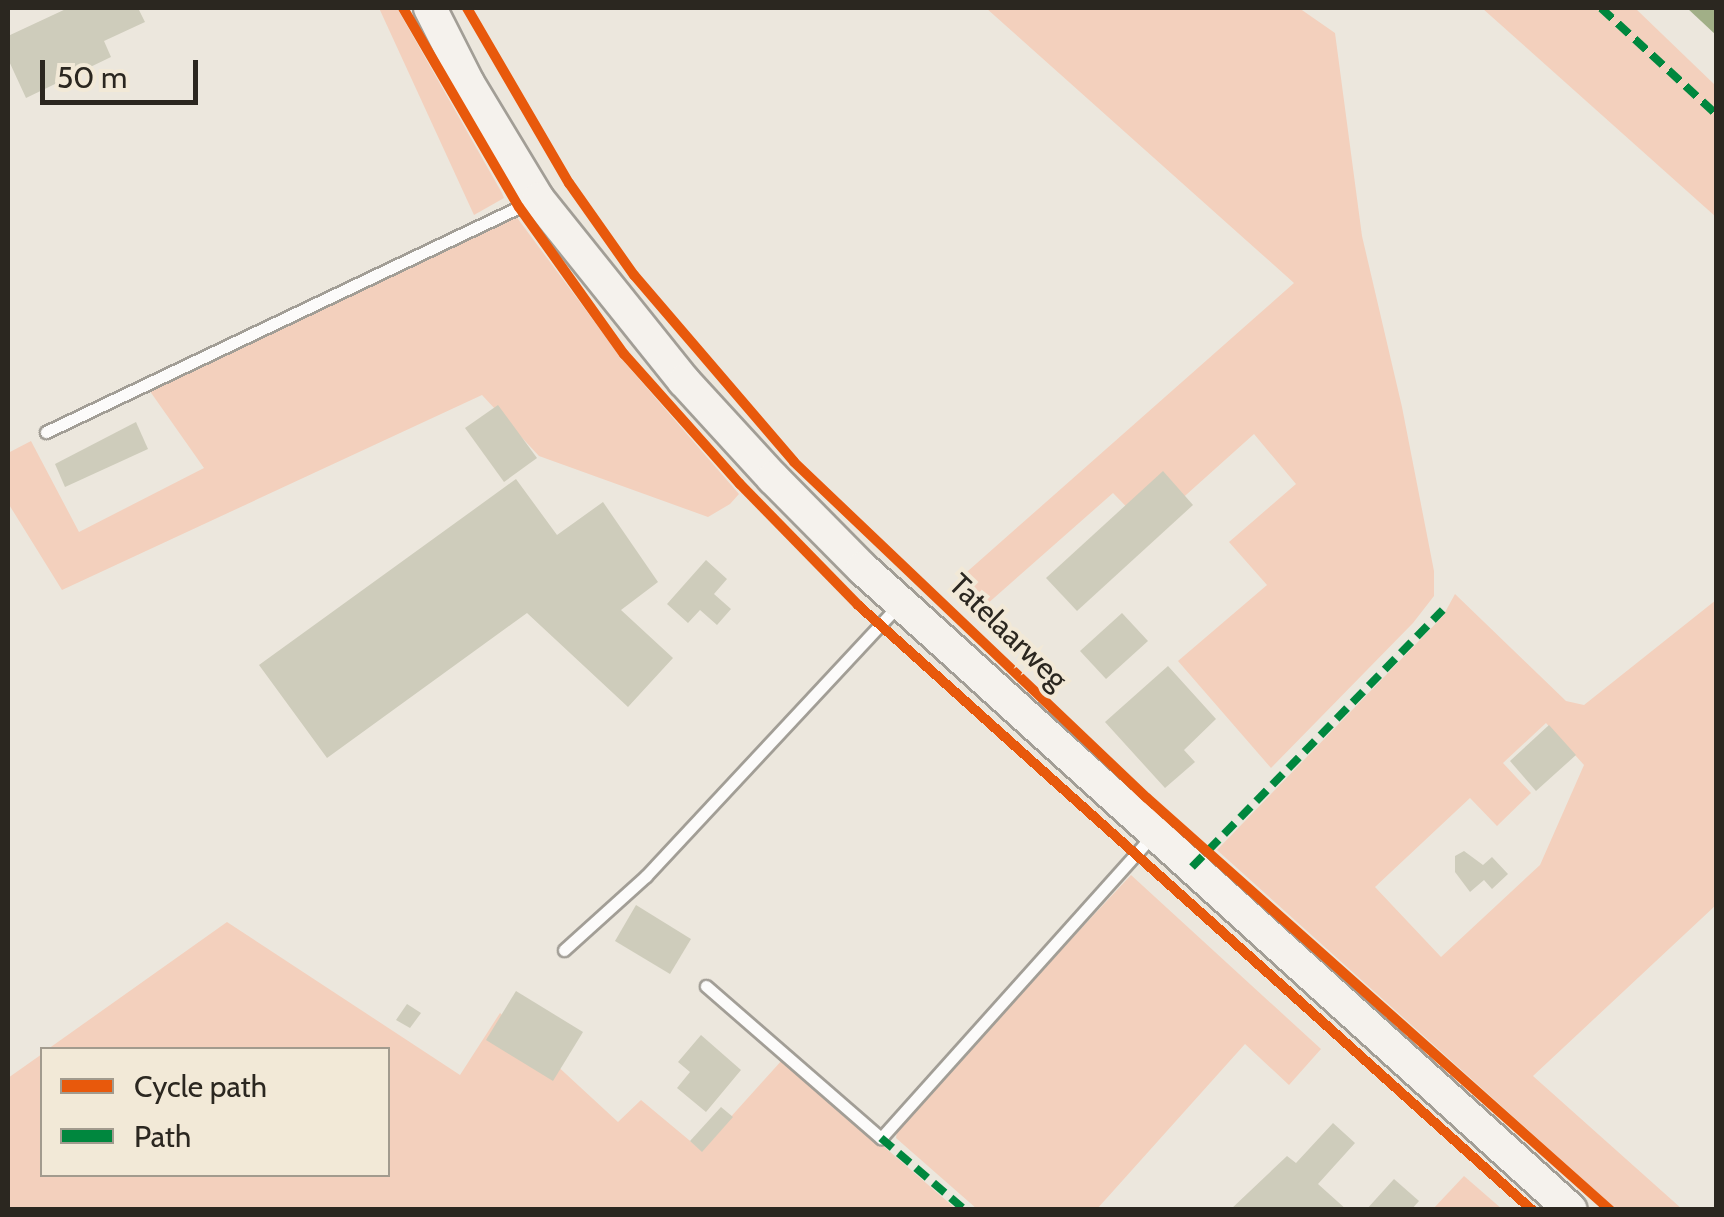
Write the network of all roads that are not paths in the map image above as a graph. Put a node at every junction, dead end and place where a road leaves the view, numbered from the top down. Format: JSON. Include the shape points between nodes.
{"nodes":[{"id":1,"x":430,"y":8,"type":"edge"},
{"id":2,"x":538,"y":199,"type":"junction"},
{"id":3,"x":46,"y":432,"type":"dead end"},
{"id":4,"x":901,"y":603,"type":"junction"},
{"id":5,"x":1155,"y":833,"type":"junction"},
{"id":6,"x":564,"y":950,"type":"dead end"},
{"id":7,"x":706,"y":986,"type":"dead end"},
{"id":8,"x":1570,"y":1210,"type":"edge"}],
"edges":[{"from":1,"to":2,"type":"main road","name":"Tatelaarweg"},
{"from":2,"to":3,"type":"lane"},
{"from":2,"to":4,"type":"main road","name":"Tatelaarweg","via":[[684,381]]},
{"from":4,"to":5,"type":"main road","name":"Tatelaarweg"},
{"from":4,"to":6,"type":"lane","via":[[646,876]]},
{"from":5,"to":7,"type":"lane","via":[[880,1138]]},
{"from":5,"to":8,"type":"main road","name":"Tatelaarweg"}]}
